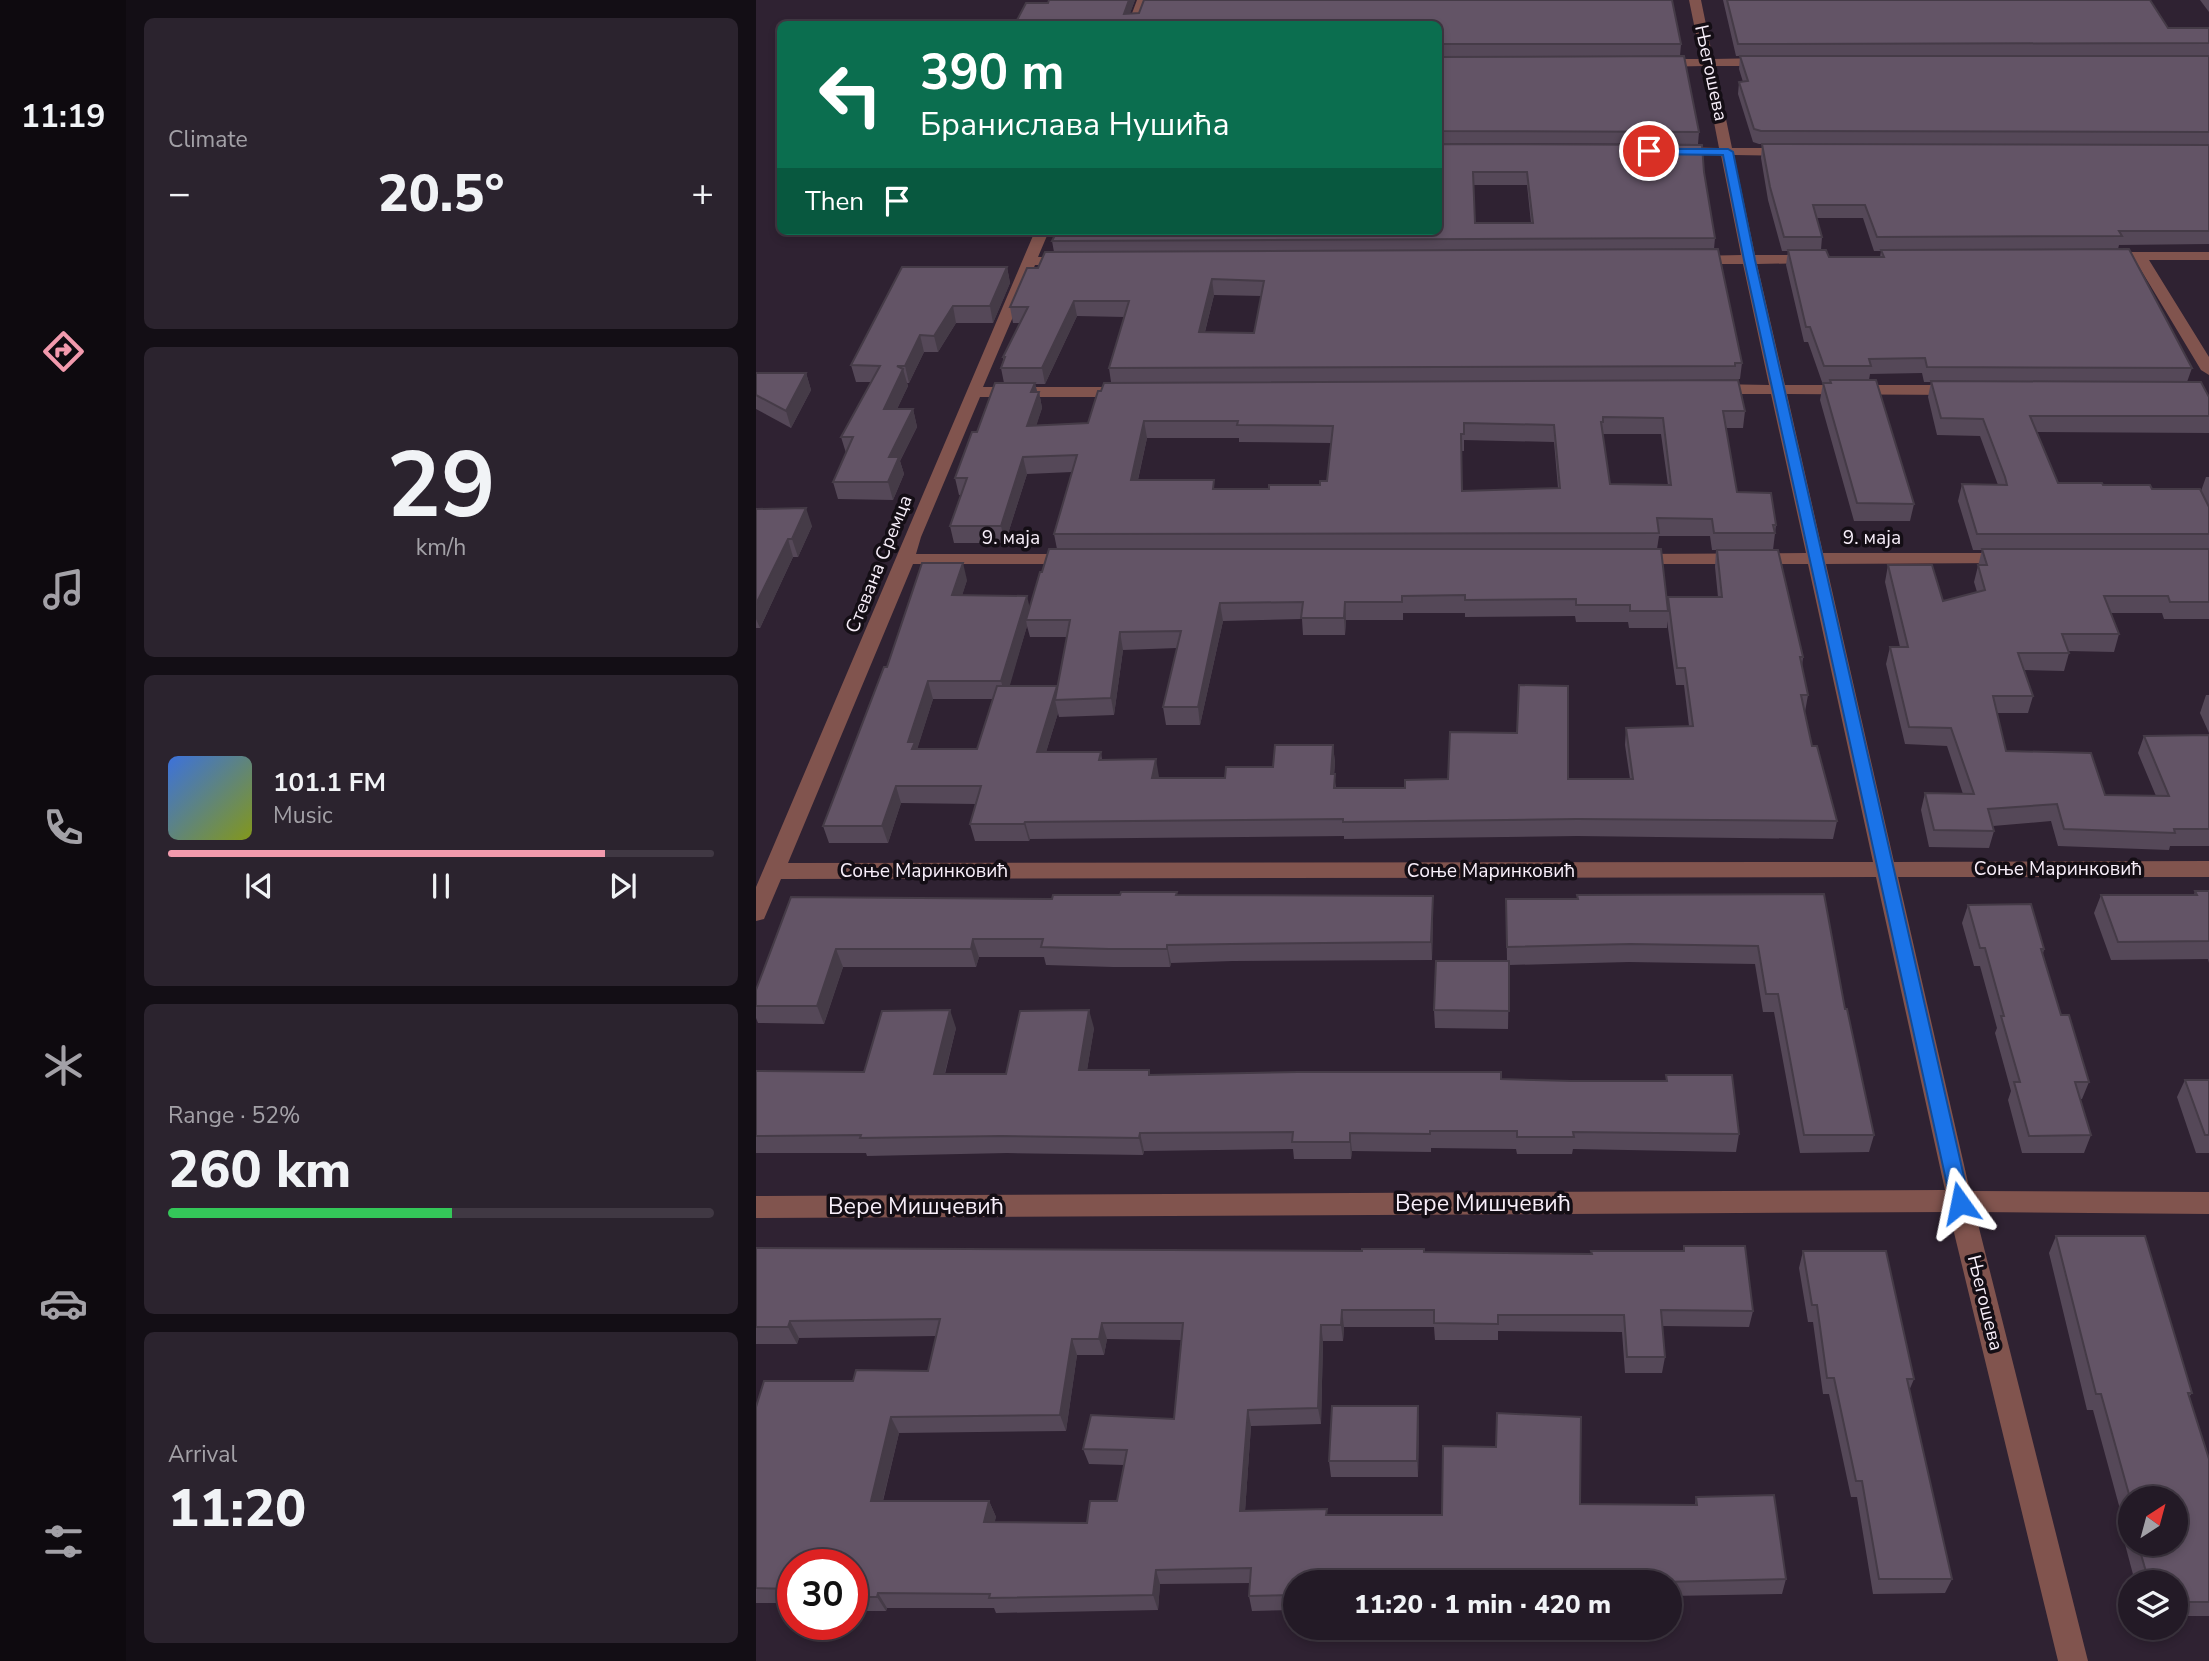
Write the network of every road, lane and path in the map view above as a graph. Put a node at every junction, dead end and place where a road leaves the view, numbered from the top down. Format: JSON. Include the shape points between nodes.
{"nodes":[{"id":1,"x":1143,"y":0,"type":"edge"},
{"id":2,"x":1695,"y":0,"type":"edge"},
{"id":3,"x":1134,"y":21,"type":"edge"},
{"id":4,"x":1708,"y":62,"type":"junction"},
{"id":5,"x":1778,"y":62,"type":"edge"},
{"id":6,"x":1641,"y":63,"type":"edge"},
{"id":7,"x":1659,"y":151,"type":"edge"},
{"id":8,"x":1728,"y":152,"type":"junction"},
{"id":9,"x":1810,"y":152,"type":"edge"},
{"id":10,"x":1040,"y":235,"type":"edge"},
{"id":11,"x":2097,"y":256,"type":"edge"},
{"id":12,"x":2139,"y":256,"type":"junction"},
{"id":13,"x":2209,"y":256,"type":"edge"},
{"id":14,"x":1833,"y":259,"type":"edge"},
{"id":15,"x":1680,"y":260,"type":"edge"},
{"id":16,"x":1749,"y":260,"type":"junction"},
{"id":17,"x":1030,"y":261,"type":"junction"},
{"id":18,"x":1085,"y":261,"type":"edge"},
{"id":19,"x":2209,"y":370,"type":"edge"},
{"id":20,"x":1698,"y":389,"type":"edge"},
{"id":21,"x":1780,"y":389,"type":"junction"},
{"id":22,"x":1974,"y":390,"type":"edge"},
{"id":23,"x":974,"y":392,"type":"junction"},
{"id":24,"x":1147,"y":392,"type":"edge"},
{"id":25,"x":2028,"y":558,"type":"edge"},
{"id":26,"x":905,"y":559,"type":"junction"},
{"id":27,"x":1085,"y":559,"type":"edge"},
{"id":28,"x":1611,"y":559,"type":"edge"},
{"id":29,"x":1818,"y":559,"type":"junction"},
{"id":30,"x":2209,"y":869,"type":"edge"},
{"id":31,"x":1888,"y":871,"type":"junction"},
{"id":32,"x":774,"y":872,"type":"junction"},
{"id":33,"x":756,"y":913,"type":"edge"},
{"id":34,"x":1960,"y":1203,"type":"junction"},
{"id":35,"x":2209,"y":1203,"type":"edge"},
{"id":36,"x":756,"y":1207,"type":"edge"},
{"id":37,"x":2073,"y":1661,"type":"edge"}],
"edges":[{"from":1,"to":3,"type":"street"},
{"from":2,"to":4,"type":"street","name":"Његошева"},
{"from":4,"to":5,"type":"street"},
{"from":4,"to":6,"type":"street"},
{"from":4,"to":8,"type":"street","name":"Његошева"},
{"from":7,"to":8,"type":"street"},
{"from":8,"to":9,"type":"street"},
{"from":8,"to":16,"type":"street","name":"Његошева"},
{"from":10,"to":17,"type":"street","name":"Стевана Сремца"},
{"from":11,"to":12,"type":"street"},
{"from":12,"to":13,"type":"street"},
{"from":12,"to":19,"type":"street"},
{"from":14,"to":16,"type":"street"},
{"from":15,"to":16,"type":"street"},
{"from":16,"to":21,"type":"street","name":"Његошева"},
{"from":17,"to":18,"type":"street"},
{"from":17,"to":23,"type":"street","name":"Стевана Сремца"},
{"from":20,"to":21,"type":"street"},
{"from":21,"to":22,"type":"street"},
{"from":21,"to":29,"type":"street","name":"Његошева"},
{"from":23,"to":24,"type":"street"},
{"from":23,"to":26,"type":"street","name":"Стевана Сремца"},
{"from":25,"to":29,"type":"street","name":"9. маја"},
{"from":26,"to":27,"type":"street","name":"9. маја"},
{"from":26,"to":32,"type":"street","name":"Стевана Сремца"},
{"from":28,"to":29,"type":"street","name":"9. маја"},
{"from":29,"to":31,"type":"street","name":"Његошева"},
{"from":30,"to":31,"type":"street","name":"Соње Маринковић"},
{"from":31,"to":32,"type":"street","name":"Соње Маринковић"},
{"from":31,"to":34,"type":"street","name":"Његошева"},
{"from":32,"to":33,"type":"street","name":"Стевана Сремца"},
{"from":34,"to":35,"type":"street","name":"Вере Мишчевић"},
{"from":34,"to":36,"type":"street","name":"Вере Мишчевић"},
{"from":34,"to":37,"type":"street","name":"Његошева"}]}
